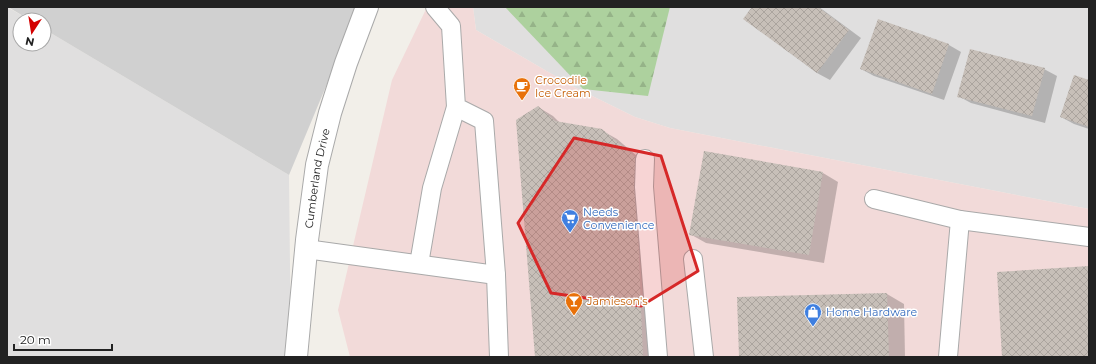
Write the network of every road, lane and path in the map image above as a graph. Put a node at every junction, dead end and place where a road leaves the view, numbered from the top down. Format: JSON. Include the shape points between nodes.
{"nodes":[{"id":1,"x":367,"y":7,"type":"edge"},
{"id":2,"x":435,"y":7,"type":"edge"},
{"id":3,"x":456,"y":107,"type":"junction"},
{"id":4,"x":645,"y":159,"type":"dead end"},
{"id":5,"x":874,"y":199,"type":"dead end"},
{"id":6,"x":960,"y":220,"type":"junction"},
{"id":7,"x":1089,"y":237,"type":"edge"},
{"id":8,"x":306,"y":249,"type":"junction"},
{"id":9,"x":693,"y":259,"type":"dead end"},
{"id":10,"x":418,"y":264,"type":"junction"},
{"id":11,"x":496,"y":275,"type":"junction"},
{"id":12,"x":296,"y":357,"type":"edge"},
{"id":13,"x":499,"y":357,"type":"edge"},
{"id":14,"x":658,"y":357,"type":"edge"},
{"id":15,"x":704,"y":357,"type":"edge"},
{"id":16,"x":948,"y":357,"type":"edge"}],
"edges":[{"from":1,"to":8,"type":"street","name":"Cumberland Drive","via":[[330,113],[317,165]]},
{"from":2,"to":3,"type":"lane","via":[[451,26]]},
{"from":3,"to":10,"type":"lane","via":[[432,188]]},
{"from":3,"to":11,"type":"lane","via":[[484,121]]},
{"from":4,"to":14,"type":"lane","via":[[644,187]]},
{"from":5,"to":6,"type":"lane"},
{"from":6,"to":7,"type":"lane"},
{"from":6,"to":16,"type":"lane"},
{"from":8,"to":10,"type":"lane"},
{"from":8,"to":12,"type":"street","name":"Cumberland Drive"},
{"from":9,"to":15,"type":"lane"},
{"from":10,"to":11,"type":"lane"},
{"from":11,"to":13,"type":"lane"}]}
